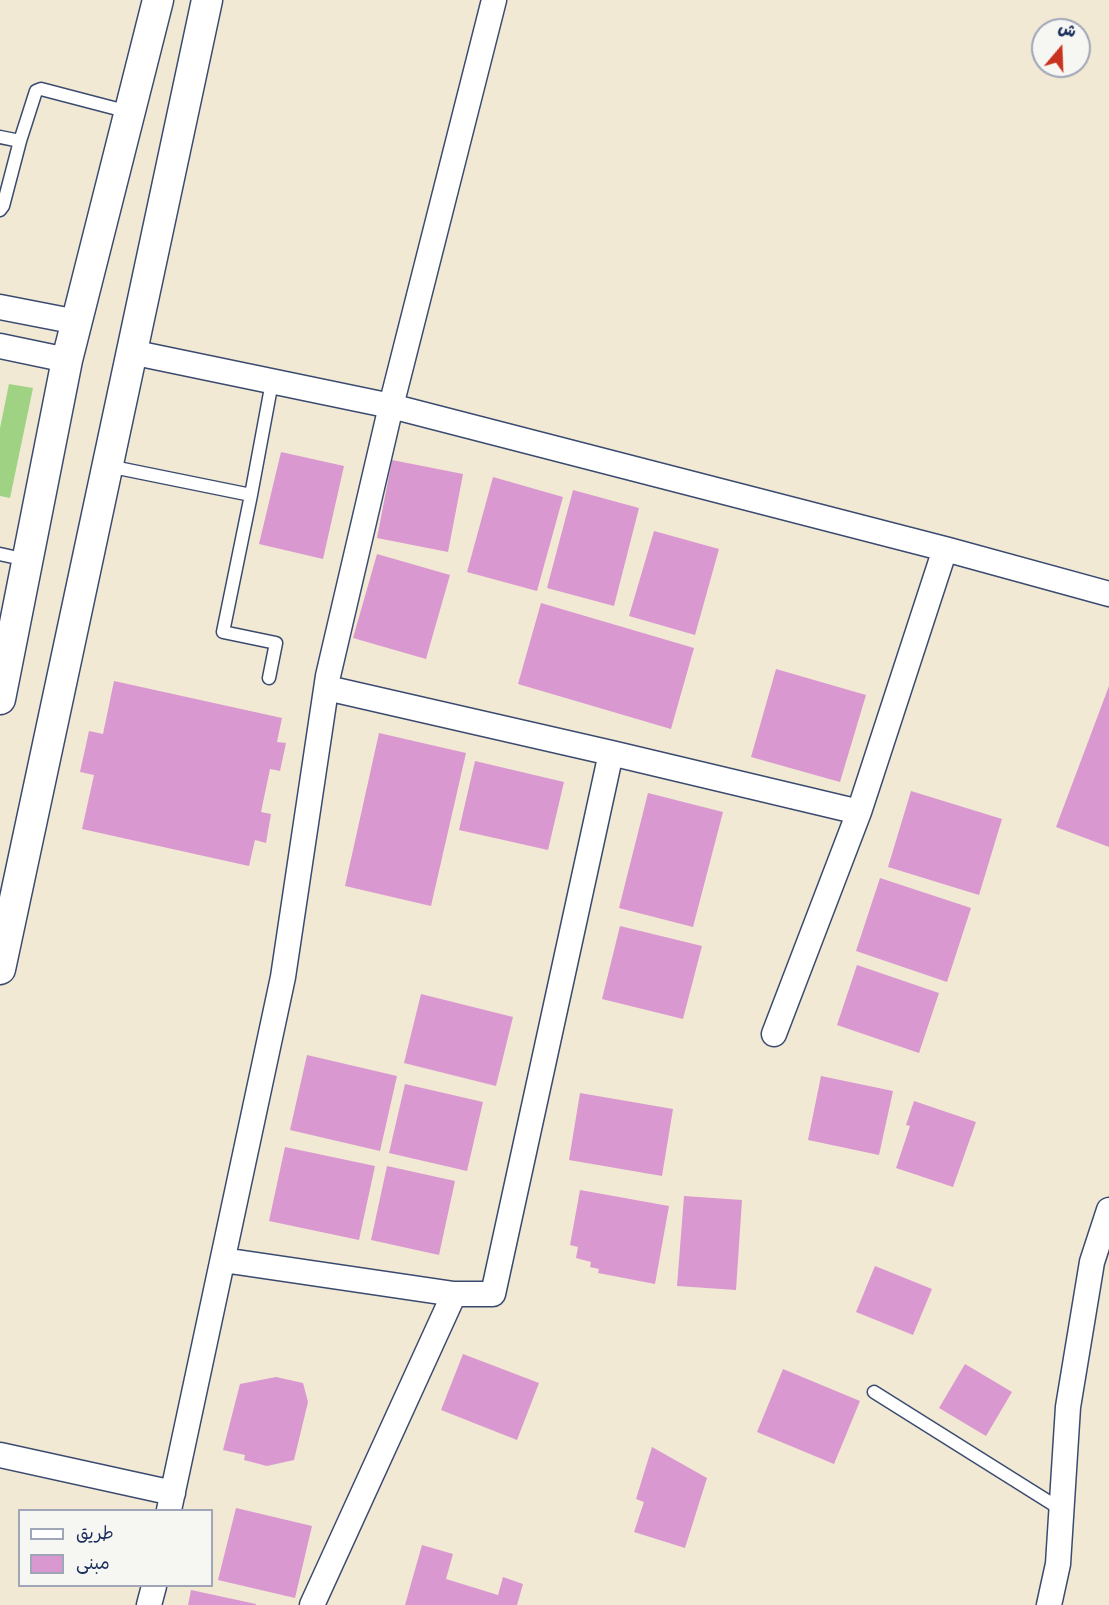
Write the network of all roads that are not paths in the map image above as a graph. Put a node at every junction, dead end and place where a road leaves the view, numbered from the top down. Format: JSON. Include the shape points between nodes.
{"nodes":[{"id":1,"x":158,"y":0,"type":"edge"},
{"id":2,"x":207,"y":0,"type":"edge"},
{"id":3,"x":494,"y":0,"type":"edge"},
{"id":4,"x":130,"y":112,"type":"junction"},
{"id":5,"x":0,"y":137,"type":"edge"},
{"id":6,"x":20,"y":141,"type":"junction"},
{"id":7,"x":0,"y":210,"type":"edge"},
{"id":8,"x":0,"y":307,"type":"edge"},
{"id":9,"x":77,"y":322,"type":"junction"},
{"id":10,"x":0,"y":346,"type":"edge"},
{"id":11,"x":131,"y":352,"type":"junction"},
{"id":12,"x":67,"y":360,"type":"junction"},
{"id":13,"x":272,"y":382,"type":"junction"},
{"id":14,"x":391,"y":406,"type":"junction"},
{"id":15,"x":107,"y":466,"type":"junction"},
{"id":16,"x":251,"y":495,"type":"junction"},
{"id":17,"x":945,"y":549,"type":"junction"},
{"id":18,"x":14,"y":557,"type":"edge"},
{"id":19,"x":1109,"y":594,"type":"edge"},
{"id":20,"x":269,"y":678,"type":"dead end"},
{"id":21,"x":327,"y":688,"type":"junction"},
{"id":22,"x":0,"y":695,"type":"edge"},
{"id":23,"x":611,"y":753,"type":"junction"},
{"id":24,"x":859,"y":812,"type":"junction"},
{"id":25,"x":0,"y":969,"type":"edge"},
{"id":26,"x":774,"y":1034,"type":"dead end"},
{"id":27,"x":1109,"y":1210,"type":"edge"},
{"id":28,"x":223,"y":1260,"type":"junction"},
{"id":29,"x":454,"y":1294,"type":"junction"},
{"id":30,"x":874,"y":1392,"type":"dead end"},
{"id":31,"x":0,"y":1455,"type":"edge"},
{"id":32,"x":171,"y":1502,"type":"edge"},
{"id":33,"x":1062,"y":1510,"type":"junction"},
{"id":34,"x":154,"y":1587,"type":"edge"},
{"id":35,"x":150,"y":1605,"type":"edge"},
{"id":36,"x":312,"y":1605,"type":"edge"},
{"id":37,"x":1049,"y":1605,"type":"edge"}],
"edges":[{"from":1,"to":4,"type":"street"},
{"from":2,"to":11,"type":"street"},
{"from":3,"to":14,"type":"street"},
{"from":4,"to":6,"type":"lane","via":[[41,88],[34,96]]},
{"from":4,"to":9,"type":"street"},
{"from":5,"to":6,"type":"lane"},
{"from":6,"to":7,"type":"lane"},
{"from":8,"to":9,"type":"street"},
{"from":9,"to":12,"type":"street"},
{"from":10,"to":12,"type":"street"},
{"from":11,"to":13,"type":"street"},
{"from":11,"to":15,"type":"street"},
{"from":12,"to":18,"type":"street"},
{"from":13,"to":14,"type":"street"},
{"from":13,"to":16,"type":"lane"},
{"from":14,"to":17,"type":"street"},
{"from":14,"to":21,"type":"street"},
{"from":15,"to":16,"type":"lane"},
{"from":15,"to":25,"type":"street"},
{"from":16,"to":20,"type":"lane","via":[[223,632],[276,643]]},
{"from":17,"to":19,"type":"street"},
{"from":17,"to":24,"type":"street"},
{"from":18,"to":22,"type":"street"},
{"from":21,"to":23,"type":"street"},
{"from":21,"to":28,"type":"street","via":[[282,977]]},
{"from":23,"to":24,"type":"street"},
{"from":23,"to":29,"type":"street","via":[[492,1294]]},
{"from":24,"to":26,"type":"street"},
{"from":27,"to":33,"type":"street","via":[[1092,1262],[1068,1407]]},
{"from":28,"to":29,"type":"street"},
{"from":28,"to":32,"type":"street"},
{"from":29,"to":36,"type":"street"},
{"from":30,"to":33,"type":"lane"},
{"from":31,"to":32,"type":"street"},
{"from":33,"to":37,"type":"street","via":[[1058,1564]]},
{"from":34,"to":35,"type":"street"}]}
